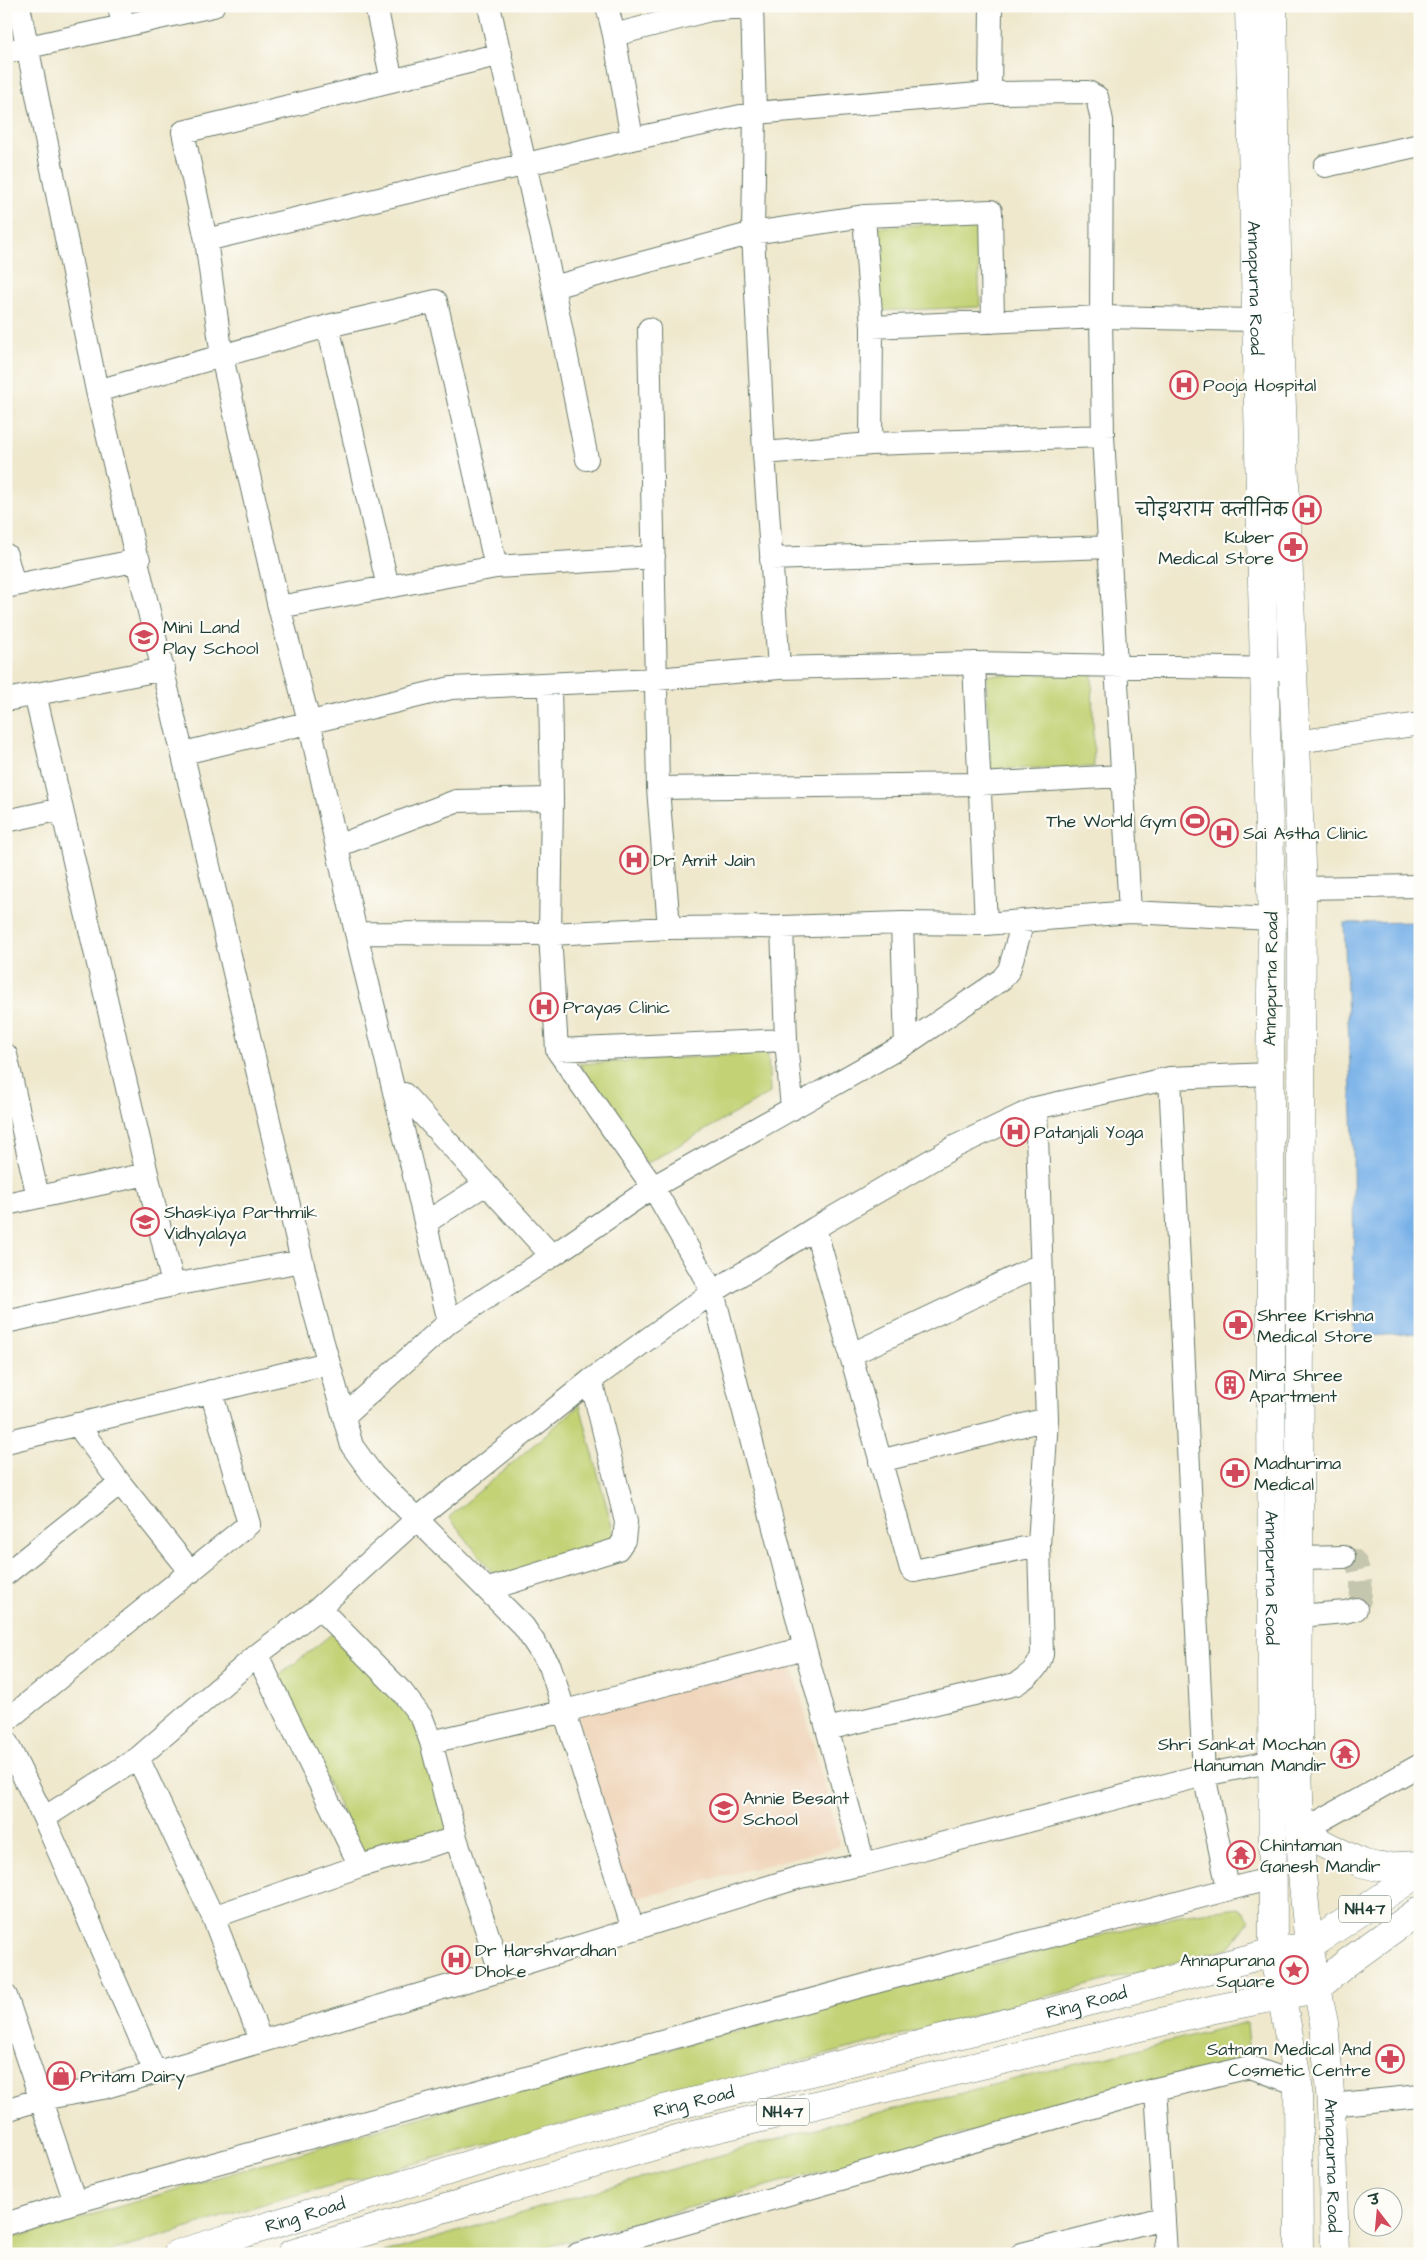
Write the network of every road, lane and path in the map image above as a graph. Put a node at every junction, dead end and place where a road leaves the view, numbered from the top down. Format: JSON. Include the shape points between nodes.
{"nodes":[{"id":1,"x":19,"y":6,"type":"edge"},
{"id":2,"x":213,"y":6,"type":"edge"},
{"id":3,"x":376,"y":6,"type":"edge"},
{"id":4,"x":490,"y":6,"type":"edge"},
{"id":5,"x":607,"y":6,"type":"edge"},
{"id":6,"x":752,"y":6,"type":"edge"},
{"id":7,"x":991,"y":6,"type":"edge"},
{"id":8,"x":1249,"y":6,"type":"edge"},
{"id":9,"x":1272,"y":6,"type":"edge"},
{"id":10,"x":710,"y":8,"type":"edge"},
{"id":11,"x":121,"y":16,"type":"edge"},
{"id":12,"x":614,"y":35,"type":"junction"},
{"id":13,"x":28,"y":46,"type":"junction"},
{"id":14,"x":6,"y":52,"type":"edge"},
{"id":15,"x":501,"y":54,"type":"junction"},
{"id":16,"x":392,"y":81,"type":"junction"},
{"id":17,"x":990,"y":92,"type":"junction"},
{"id":18,"x":755,"y":112,"type":"junction"},
{"id":19,"x":632,"y":139,"type":"junction"},
{"id":20,"x":1420,"y":145,"type":"edge"},
{"id":21,"x":525,"y":166,"type":"junction"},
{"id":22,"x":1325,"y":166,"type":"dead end"},
{"id":23,"x":864,"y":216,"type":"junction"},
{"id":24,"x":753,"y":233,"type":"junction"},
{"id":25,"x":206,"y":240,"type":"junction"},
{"id":26,"x":553,"y":287,"type":"junction"},
{"id":27,"x":1101,"y":317,"type":"junction"},
{"id":28,"x":1256,"y":320,"type":"junction"},
{"id":29,"x":993,"y":322,"type":"junction"},
{"id":30,"x":328,"y":326,"type":"junction"},
{"id":31,"x":872,"y":328,"type":"junction"},
{"id":32,"x":649,"y":329,"type":"dead end"},
{"id":33,"x":222,"y":357,"type":"junction"},
{"id":34,"x":97,"y":391,"type":"junction"},
{"id":35,"x":1103,"y":436,"type":"junction"},
{"id":36,"x":871,"y":444,"type":"junction"},
{"id":37,"x":764,"y":453,"type":"junction"},
{"id":38,"x":587,"y":459,"type":"dead end"},
{"id":39,"x":1108,"y":547,"type":"junction"},
{"id":40,"x":6,"y":555,"type":"edge"},
{"id":41,"x":654,"y":557,"type":"junction"},
{"id":42,"x":771,"y":559,"type":"junction"},
{"id":43,"x":139,"y":560,"type":"junction"},
{"id":44,"x":496,"y":567,"type":"junction"},
{"id":45,"x":10,"y":586,"type":"edge"},
{"id":46,"x":388,"y":587,"type":"junction"},
{"id":47,"x":279,"y":607,"type":"junction"},
{"id":48,"x":974,"y":663,"type":"junction"},
{"id":49,"x":1116,"y":665,"type":"junction"},
{"id":50,"x":779,"y":668,"type":"junction"},
{"id":51,"x":1294,"y":668,"type":"junction"},
{"id":52,"x":164,"y":669,"type":"junction"},
{"id":53,"x":1264,"y":670,"type":"junction"},
{"id":54,"x":657,"y":679,"type":"junction"},
{"id":55,"x":550,"y":684,"type":"junction"},
{"id":56,"x":35,"y":694,"type":"junction"},
{"id":57,"x":6,"y":700,"type":"edge"},
{"id":58,"x":309,"y":722,"type":"junction"},
{"id":59,"x":1420,"y":724,"type":"edge"},
{"id":60,"x":1297,"y":742,"type":"junction"},
{"id":61,"x":184,"y":753,"type":"junction"},
{"id":62,"x":1121,"y":776,"type":"junction"},
{"id":63,"x":980,"y":784,"type":"junction"},
{"id":64,"x":658,"y":788,"type":"junction"},
{"id":65,"x":552,"y":799,"type":"junction"},
{"id":66,"x":62,"y":809,"type":"junction"},
{"id":67,"x":6,"y":821,"type":"edge"},
{"id":68,"x":337,"y":846,"type":"junction"},
{"id":69,"x":1420,"y":886,"type":"edge"},
{"id":70,"x":1302,"y":888,"type":"junction"},
{"id":71,"x":1130,"y":912,"type":"junction"},
{"id":72,"x":1272,"y":919,"type":"junction"},
{"id":73,"x":1023,"y":922,"type":"junction"},
{"id":74,"x":902,"y":923,"type":"junction"},
{"id":75,"x":986,"y":924,"type":"junction"},
{"id":76,"x":782,"y":927,"type":"junction"},
{"id":77,"x":669,"y":928,"type":"junction"},
{"id":78,"x":356,"y":933,"type":"junction"},
{"id":79,"x":550,"y":934,"type":"junction"},
{"id":80,"x":786,"y":1040,"type":"junction"},
{"id":81,"x":906,"y":1044,"type":"junction"},
{"id":82,"x":557,"y":1050,"type":"junction"},
{"id":83,"x":6,"y":1055,"type":"edge"},
{"id":84,"x":1270,"y":1074,"type":"junction"},
{"id":85,"x":1170,"y":1078,"type":"junction"},
{"id":86,"x":10,"y":1086,"type":"edge"},
{"id":87,"x":395,"y":1095,"type":"junction"},
{"id":88,"x":1036,"y":1108,"type":"junction"},
{"id":89,"x":792,"y":1110,"type":"junction"},
{"id":90,"x":147,"y":1174,"type":"junction"},
{"id":91,"x":486,"y":1184,"type":"junction"},
{"id":92,"x":653,"y":1187,"type":"junction"},
{"id":93,"x":38,"y":1197,"type":"junction"},
{"id":94,"x":6,"y":1204,"type":"edge"},
{"id":95,"x":425,"y":1222,"type":"junction"},
{"id":96,"x":815,"y":1228,"type":"junction"},
{"id":97,"x":552,"y":1256,"type":"junction"},
{"id":98,"x":302,"y":1261,"type":"junction"},
{"id":99,"x":1040,"y":1265,"type":"junction"},
{"id":100,"x":173,"y":1285,"type":"junction"},
{"id":101,"x":712,"y":1292,"type":"junction"},
{"id":102,"x":6,"y":1322,"type":"edge"},
{"id":103,"x":449,"y":1322,"type":"junction"},
{"id":104,"x":850,"y":1355,"type":"junction"},
{"id":105,"x":328,"y":1362,"type":"junction"},
{"id":106,"x":591,"y":1380,"type":"junction"},
{"id":107,"x":211,"y":1391,"type":"junction"},
{"id":108,"x":344,"y":1416,"type":"junction"},
{"id":109,"x":1047,"y":1419,"type":"junction"},
{"id":110,"x":77,"y":1424,"type":"junction"},
{"id":111,"x":6,"y":1442,"type":"edge"},
{"id":112,"x":880,"y":1461,"type":"junction"},
{"id":113,"x":120,"y":1482,"type":"junction"},
{"id":114,"x":418,"y":1518,"type":"junction"},
{"id":115,"x":1039,"y":1545,"type":"junction"},
{"id":116,"x":1344,"y":1557,"type":"dead end"},
{"id":117,"x":1299,"y":1558,"type":"junction"},
{"id":118,"x":191,"y":1572,"type":"junction"},
{"id":119,"x":6,"y":1574,"type":"edge"},
{"id":120,"x":489,"y":1590,"type":"junction"},
{"id":121,"x":318,"y":1608,"type":"junction"},
{"id":122,"x":1356,"y":1609,"type":"dead end"},
{"id":123,"x":1299,"y":1616,"type":"junction"},
{"id":124,"x":805,"y":1648,"type":"junction"},
{"id":125,"x":257,"y":1655,"type":"junction"},
{"id":126,"x":565,"y":1711,"type":"junction"},
{"id":127,"x":6,"y":1721,"type":"edge"},
{"id":128,"x":827,"y":1729,"type":"junction"},
{"id":129,"x":6,"y":1741,"type":"edge"},
{"id":130,"x":431,"y":1742,"type":"junction"},
{"id":131,"x":138,"y":1758,"type":"junction"},
{"id":132,"x":1274,"y":1761,"type":"junction"},
{"id":133,"x":1420,"y":1765,"type":"edge"},
{"id":134,"x":1204,"y":1775,"type":"junction"},
{"id":135,"x":44,"y":1818,"type":"junction"},
{"id":136,"x":1300,"y":1832,"type":"junction"},
{"id":137,"x":456,"y":1838,"type":"junction"},
{"id":138,"x":864,"y":1864,"type":"junction"},
{"id":139,"x":1420,"y":1865,"type":"edge"},
{"id":140,"x":360,"y":1866,"type":"junction"},
{"id":141,"x":1420,"y":1872,"type":"edge"},
{"id":142,"x":1272,"y":1878,"type":"junction"},
{"id":143,"x":1228,"y":1888,"type":"junction"},
{"id":144,"x":1420,"y":1910,"type":"edge"},
{"id":145,"x":213,"y":1917,"type":"junction"},
{"id":146,"x":633,"y":1929,"type":"junction"},
{"id":147,"x":1309,"y":1946,"type":"junction"},
{"id":148,"x":1273,"y":1952,"type":"junction"},
{"id":149,"x":500,"y":1971,"type":"junction"},
{"id":150,"x":1316,"y":1989,"type":"junction"},
{"id":151,"x":1280,"y":1995,"type":"junction"},
{"id":152,"x":6,"y":1997,"type":"edge"},
{"id":153,"x":261,"y":2041,"type":"junction"},
{"id":154,"x":155,"y":2072,"type":"junction"},
{"id":155,"x":1298,"y":2084,"type":"junction"},
{"id":156,"x":1156,"y":2089,"type":"junction"},
{"id":157,"x":1420,"y":2096,"type":"edge"},
{"id":158,"x":41,"y":2099,"type":"junction"},
{"id":159,"x":1331,"y":2105,"type":"junction"},
{"id":160,"x":6,"y":2110,"type":"edge"},
{"id":161,"x":75,"y":2202,"type":"junction"},
{"id":162,"x":1163,"y":2218,"type":"junction"},
{"id":163,"x":6,"y":2224,"type":"edge"},
{"id":164,"x":645,"y":2244,"type":"edge"},
{"id":165,"x":176,"y":2254,"type":"edge"},
{"id":166,"x":291,"y":2254,"type":"edge"},
{"id":167,"x":578,"y":2254,"type":"edge"},
{"id":168,"x":1022,"y":2254,"type":"edge"},
{"id":169,"x":1166,"y":2254,"type":"edge"},
{"id":170,"x":1299,"y":2254,"type":"edge"},
{"id":171,"x":1335,"y":2254,"type":"edge"}],
"edges":[{"from":1,"to":13,"type":"street"},
{"from":2,"to":11,"type":"street"},
{"from":3,"to":16,"type":"street"},
{"from":4,"to":15,"type":"street"},
{"from":5,"to":12,"type":"street"},
{"from":6,"to":10,"type":"street"},
{"from":6,"to":18,"type":"street"},
{"from":7,"to":17,"type":"street"},
{"from":8,"to":28,"type":"main road","name":"Annapurna Road"},
{"from":9,"to":51,"type":"main road","name":"Annapurna Road","via":[[1278,311]]},
{"from":10,"to":12,"type":"street"},
{"from":11,"to":13,"type":"street"},
{"from":12,"to":19,"type":"street"},
{"from":13,"to":14,"type":"street"},
{"from":13,"to":34,"type":"street"},
{"from":15,"to":16,"type":"street"},
{"from":15,"to":21,"type":"street"},
{"from":16,"to":25,"type":"street","via":[[183,132]]},
{"from":17,"to":18,"type":"street"},
{"from":17,"to":27,"type":"street","via":[[1088,92],[1097,97],[1102,121]]},
{"from":18,"to":19,"type":"street"},
{"from":18,"to":24,"type":"street"},
{"from":19,"to":21,"type":"street"},
{"from":20,"to":22,"type":"street"},
{"from":21,"to":25,"type":"street"},
{"from":21,"to":26,"type":"street"},
{"from":23,"to":24,"type":"street"},
{"from":23,"to":29,"type":"street","via":[[991,211]]},
{"from":23,"to":31,"type":"street"},
{"from":24,"to":26,"type":"street"},
{"from":24,"to":37,"type":"street"},
{"from":25,"to":33,"type":"street"},
{"from":26,"to":38,"type":"street"},
{"from":27,"to":28,"type":"street"},
{"from":27,"to":29,"type":"street"},
{"from":27,"to":35,"type":"street"},
{"from":28,"to":53,"type":"main road","name":"Annapurna Road"},
{"from":29,"to":31,"type":"street"},
{"from":30,"to":33,"type":"street"},
{"from":30,"to":44,"type":"street","via":[[436,301]]},
{"from":30,"to":46,"type":"street"},
{"from":31,"to":36,"type":"street"},
{"from":32,"to":41,"type":"street"},
{"from":33,"to":34,"type":"street"},
{"from":33,"to":47,"type":"street"},
{"from":34,"to":43,"type":"street"},
{"from":35,"to":36,"type":"street"},
{"from":35,"to":39,"type":"street"},
{"from":36,"to":37,"type":"street"},
{"from":37,"to":42,"type":"street"},
{"from":39,"to":42,"type":"street"},
{"from":39,"to":49,"type":"street"},
{"from":40,"to":45,"type":"street"},
{"from":41,"to":44,"type":"street"},
{"from":41,"to":54,"type":"street"},
{"from":42,"to":50,"type":"street"},
{"from":43,"to":45,"type":"street"},
{"from":43,"to":52,"type":"street"},
{"from":44,"to":46,"type":"street"},
{"from":46,"to":47,"type":"street"},
{"from":47,"to":58,"type":"street"},
{"from":48,"to":49,"type":"street"},
{"from":48,"to":50,"type":"street"},
{"from":48,"to":63,"type":"street"},
{"from":49,"to":53,"type":"street"},
{"from":49,"to":62,"type":"street"},
{"from":50,"to":54,"type":"street"},
{"from":51,"to":53,"type":"street"},
{"from":51,"to":60,"type":"main road","name":"Annapurna Road"},
{"from":52,"to":56,"type":"street"},
{"from":52,"to":61,"type":"street"},
{"from":53,"to":72,"type":"main road","name":"Annapurna Road"},
{"from":54,"to":55,"type":"street"},
{"from":54,"to":64,"type":"street"},
{"from":55,"to":58,"type":"street","via":[[451,688]]},
{"from":55,"to":65,"type":"street"},
{"from":56,"to":57,"type":"street"},
{"from":56,"to":66,"type":"street"},
{"from":58,"to":61,"type":"street"},
{"from":58,"to":68,"type":"street"},
{"from":59,"to":60,"type":"street"},
{"from":60,"to":70,"type":"main road","name":"Annapurna Road"},
{"from":61,"to":98,"type":"street"},
{"from":62,"to":63,"type":"street"},
{"from":62,"to":71,"type":"street"},
{"from":63,"to":64,"type":"street"},
{"from":63,"to":75,"type":"street"},
{"from":64,"to":77,"type":"street"},
{"from":65,"to":68,"type":"street","via":[[456,801]]},
{"from":65,"to":79,"type":"street"},
{"from":66,"to":67,"type":"street"},
{"from":66,"to":90,"type":"street"},
{"from":68,"to":78,"type":"street"},
{"from":69,"to":70,"type":"street"},
{"from":70,"to":117,"type":"main road","name":"Annapurna Road"},
{"from":71,"to":72,"type":"street"},
{"from":71,"to":73,"type":"street"},
{"from":72,"to":84,"type":"main road","name":"Annapurna Road"},
{"from":73,"to":75,"type":"street"},
{"from":73,"to":81,"type":"street","via":[[1009,970],[1002,979]]},
{"from":74,"to":75,"type":"street"},
{"from":74,"to":76,"type":"street"},
{"from":74,"to":81,"type":"street"},
{"from":76,"to":77,"type":"street"},
{"from":76,"to":80,"type":"street"},
{"from":77,"to":79,"type":"street"},
{"from":78,"to":79,"type":"street"},
{"from":78,"to":87,"type":"street"},
{"from":79,"to":82,"type":"street"},
{"from":80,"to":82,"type":"street"},
{"from":80,"to":89,"type":"street"},
{"from":81,"to":89,"type":"street"},
{"from":82,"to":92,"type":"street"},
{"from":83,"to":86,"type":"street"},
{"from":84,"to":85,"type":"street"},
{"from":84,"to":132,"type":"main road","name":"Annapurna Road"},
{"from":85,"to":88,"type":"street"},
{"from":85,"to":134,"type":"street"},
{"from":86,"to":93,"type":"street"},
{"from":87,"to":91,"type":"street","via":[[404,1094]]},
{"from":87,"to":95,"type":"street"},
{"from":88,"to":96,"type":"street","via":[[954,1147]]},
{"from":88,"to":99,"type":"street"},
{"from":89,"to":92,"type":"street"},
{"from":90,"to":93,"type":"street"},
{"from":90,"to":100,"type":"street"},
{"from":91,"to":95,"type":"street"},
{"from":91,"to":97,"type":"street"},
{"from":92,"to":97,"type":"street"},
{"from":92,"to":101,"type":"street"},
{"from":93,"to":94,"type":"street"},
{"from":95,"to":103,"type":"street"},
{"from":96,"to":101,"type":"street"},
{"from":96,"to":104,"type":"street"},
{"from":97,"to":103,"type":"street"},
{"from":98,"to":100,"type":"street"},
{"from":98,"to":105,"type":"street"},
{"from":99,"to":104,"type":"street"},
{"from":99,"to":109,"type":"street"},
{"from":100,"to":102,"type":"street"},
{"from":101,"to":106,"type":"street"},
{"from":101,"to":124,"type":"street"},
{"from":103,"to":108,"type":"street"},
{"from":104,"to":112,"type":"street"},
{"from":105,"to":107,"type":"street"},
{"from":105,"to":108,"type":"street"},
{"from":106,"to":114,"type":"street"},
{"from":106,"to":120,"type":"street","via":[[626,1522],[623,1543],[618,1549]]},
{"from":107,"to":110,"type":"street"},
{"from":107,"to":118,"type":"street","via":[[249,1524]]},
{"from":108,"to":114,"type":"street","via":[[352,1446],[373,1475]]},
{"from":109,"to":112,"type":"street"},
{"from":109,"to":115,"type":"street"},
{"from":110,"to":111,"type":"street"},
{"from":110,"to":113,"type":"street"},
{"from":112,"to":115,"type":"street","via":[[906,1558],[914,1571]]},
{"from":113,"to":118,"type":"street"},
{"from":113,"to":119,"type":"street"},
{"from":114,"to":120,"type":"street"},
{"from":114,"to":121,"type":"street"},
{"from":115,"to":128,"type":"street","via":[[1042,1654],[1039,1665],[1031,1674],[1016,1684]]},
{"from":116,"to":117,"type":"street"},
{"from":117,"to":123,"type":"main road","name":"Annapurna Road"},
{"from":118,"to":127,"type":"street"},
{"from":120,"to":126,"type":"street","via":[[524,1627],[550,1666]]},
{"from":121,"to":125,"type":"street"},
{"from":121,"to":130,"type":"street","via":[[402,1692],[422,1718]]},
{"from":122,"to":123,"type":"street"},
{"from":123,"to":136,"type":"main road","name":"Annapurna Road"},
{"from":124,"to":126,"type":"street"},
{"from":124,"to":128,"type":"street"},
{"from":125,"to":131,"type":"street"},
{"from":125,"to":140,"type":"street"},
{"from":126,"to":130,"type":"street"},
{"from":126,"to":146,"type":"street"},
{"from":128,"to":138,"type":"street"},
{"from":129,"to":135,"type":"street"},
{"from":130,"to":137,"type":"street"},
{"from":131,"to":135,"type":"street"},
{"from":131,"to":145,"type":"street"},
{"from":132,"to":134,"type":"street"},
{"from":132,"to":142,"type":"main road","name":"Annapurna Road"},
{"from":133,"to":136,"type":"street"},
{"from":134,"to":138,"type":"street"},
{"from":134,"to":143,"type":"street"},
{"from":135,"to":154,"type":"street"},
{"from":136,"to":139,"type":"main road","via":[[1361,1863],[1378,1867]]},
{"from":136,"to":147,"type":"main road","name":"Annapurna Road"},
{"from":137,"to":140,"type":"street"},
{"from":137,"to":149,"type":"street"},
{"from":138,"to":146,"type":"street","via":[[800,1877]]},
{"from":140,"to":145,"type":"street"},
{"from":141,"to":147,"type":"main road","number":"NH47"},
{"from":142,"to":143,"type":"street"},
{"from":142,"to":148,"type":"main road","name":"Annapurna Road"},
{"from":143,"to":161,"type":"street"},
{"from":144,"to":150,"type":"main road"},
{"from":145,"to":153,"type":"street"},
{"from":146,"to":149,"type":"street"},
{"from":147,"to":148,"type":"main road","name":"Ring Road"},
{"from":147,"to":150,"type":"main road","name":"Annapurna Road"},
{"from":148,"to":151,"type":"main road","name":"Annapurna Road"},
{"from":148,"to":165,"type":"main road","name":"Ring Road","via":[[1073,2006],[588,2128]]},
{"from":149,"to":153,"type":"street"},
{"from":150,"to":151,"type":"main road","name":"Ring Road"},
{"from":150,"to":159,"type":"main road","name":"Annapurna Road","via":[[1324,2023]]},
{"from":151,"to":155,"type":"main road","name":"Annapurna Road"},
{"from":151,"to":166,"type":"main road","name":"Ring Road","number":"NH47","via":[[694,2134]]},
{"from":152,"to":158,"type":"street"},
{"from":153,"to":154,"type":"street"},
{"from":154,"to":158,"type":"street","via":[[102,2088]]},
{"from":155,"to":156,"type":"street","via":[[1250,2067]]},
{"from":155,"to":170,"type":"main road","name":"Annapurna Road"},
{"from":156,"to":162,"type":"street"},
{"from":156,"to":164,"type":"street"},
{"from":157,"to":159,"type":"street"},
{"from":158,"to":160,"type":"street"},
{"from":158,"to":161,"type":"street"},
{"from":159,"to":171,"type":"main road","name":"Annapurna Road"},
{"from":161,"to":163,"type":"street"},
{"from":162,"to":168,"type":"street"},
{"from":162,"to":169,"type":"street"},
{"from":164,"to":167,"type":"street"}]}
